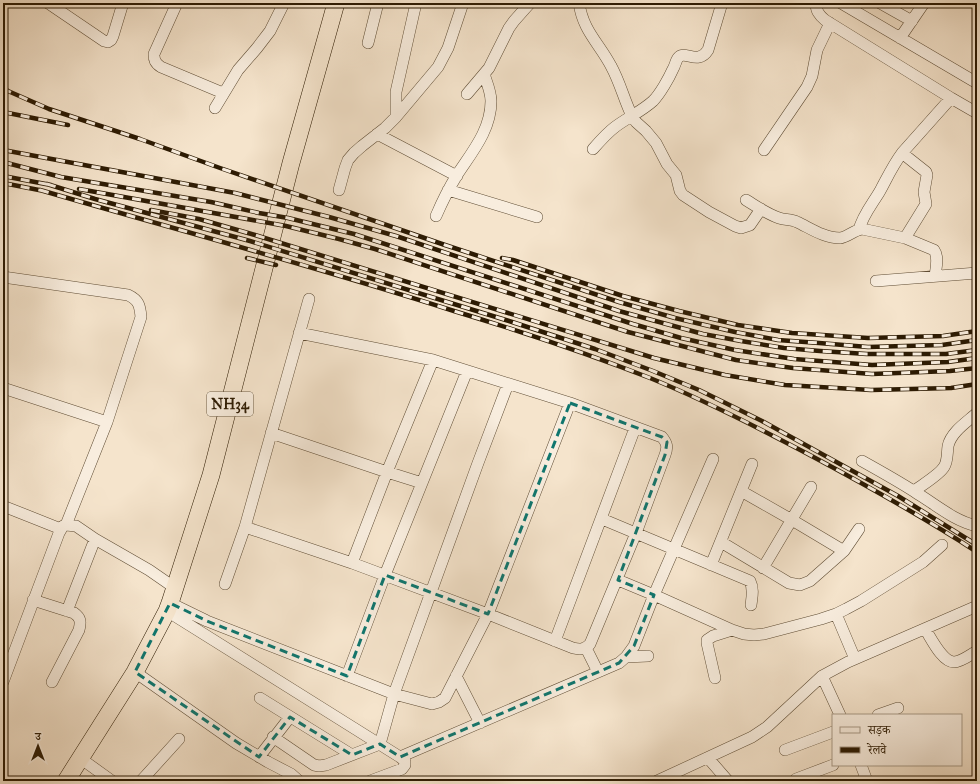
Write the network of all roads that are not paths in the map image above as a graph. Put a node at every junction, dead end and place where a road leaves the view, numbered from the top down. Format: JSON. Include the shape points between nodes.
{"nodes":[{"id":1,"x":48,"y":3,"type":"edge"},
{"id":2,"x":123,"y":3,"type":"edge"},
{"id":3,"x":177,"y":3,"type":"edge"},
{"id":4,"x":284,"y":3,"type":"edge"},
{"id":5,"x":336,"y":3,"type":"edge"},
{"id":6,"x":378,"y":3,"type":"edge"},
{"id":7,"x":416,"y":3,"type":"edge"},
{"id":8,"x":463,"y":3,"type":"edge"},
{"id":9,"x":579,"y":3,"type":"edge"},
{"id":10,"x":722,"y":3,"type":"edge"},
{"id":11,"x":816,"y":3,"type":"edge"},
{"id":12,"x":841,"y":3,"type":"edge"},
{"id":13,"x":880,"y":3,"type":"edge"},
{"id":14,"x":924,"y":3,"type":"edge"},
{"id":15,"x":524,"y":5,"type":"edge"},
{"id":16,"x":912,"y":21,"type":"junction"},
{"id":17,"x":830,"y":23,"type":"junction"},
{"id":18,"x":900,"y":38,"type":"junction"},
{"id":19,"x":368,"y":43,"type":"dead end"},
{"id":20,"x":484,"y":74,"type":"junction"},
{"id":21,"x":977,"y":83,"type":"edge"},
{"id":22,"x":223,"y":93,"type":"junction"},
{"id":23,"x":467,"y":94,"type":"dead end"},
{"id":24,"x":951,"y":98,"type":"junction"},
{"id":25,"x":215,"y":108,"type":"dead end"},
{"id":26,"x":977,"y":113,"type":"edge"},
{"id":27,"x":632,"y":116,"type":"junction"},
{"id":28,"x":396,"y":117,"type":"junction"},
{"id":29,"x":377,"y":134,"type":"junction"},
{"id":30,"x":593,"y":149,"type":"dead end"},
{"id":31,"x":764,"y":150,"type":"dead end"},
{"id":32,"x":902,"y":153,"type":"junction"},
{"id":33,"x":457,"y":176,"type":"junction"},
{"id":34,"x":339,"y":190,"type":"dead end"},
{"id":35,"x":448,"y":190,"type":"junction"},
{"id":36,"x":746,"y":200,"type":"dead end"},
{"id":37,"x":761,"y":209,"type":"junction"},
{"id":38,"x":436,"y":216,"type":"dead end"},
{"id":39,"x":538,"y":217,"type":"dead end"},
{"id":40,"x":859,"y":230,"type":"junction"},
{"id":41,"x":905,"y":238,"type":"junction"},
{"id":42,"x":977,"y":273,"type":"edge"},
{"id":43,"x":935,"y":276,"type":"junction"},
{"id":44,"x":3,"y":277,"type":"edge"},
{"id":45,"x":876,"y":281,"type":"dead end"},
{"id":46,"x":309,"y":300,"type":"dead end"},
{"id":47,"x":300,"y":333,"type":"junction"},
{"id":48,"x":433,"y":360,"type":"junction"},
{"id":49,"x":467,"y":371,"type":"junction"},
{"id":50,"x":508,"y":384,"type":"junction"},
{"id":51,"x":3,"y":388,"type":"edge"},
{"id":52,"x":570,"y":403,"type":"junction"},
{"id":53,"x":977,"y":413,"type":"edge"},
{"id":54,"x":107,"y":422,"type":"junction"},
{"id":55,"x":635,"y":428,"type":"junction"},
{"id":56,"x":271,"y":433,"type":"junction"},
{"id":57,"x":713,"y":459,"type":"dead end"},
{"id":58,"x":862,"y":461,"type":"dead end"},
{"id":59,"x":752,"y":464,"type":"dead end"},
{"id":60,"x":387,"y":472,"type":"junction"},
{"id":61,"x":422,"y":483,"type":"junction"},
{"id":62,"x":811,"y":487,"type":"dead end"},
{"id":63,"x":741,"y":491,"type":"junction"},
{"id":64,"x":914,"y":491,"type":"junction"},
{"id":65,"x":3,"y":506,"type":"edge"},
{"id":66,"x":602,"y":519,"type":"junction"},
{"id":67,"x":792,"y":520,"type":"junction"},
{"id":68,"x":977,"y":526,"type":"edge"},
{"id":69,"x":64,"y":527,"type":"junction"},
{"id":70,"x":245,"y":527,"type":"junction"},
{"id":71,"x":859,"y":529,"type":"dead end"},
{"id":72,"x":636,"y":533,"type":"junction"},
{"id":73,"x":95,"y":539,"type":"junction"},
{"id":74,"x":721,"y":542,"type":"junction"},
{"id":75,"x":942,"y":545,"type":"dead end"},
{"id":76,"x":674,"y":549,"type":"junction"},
{"id":77,"x":844,"y":551,"type":"junction"},
{"id":78,"x":352,"y":563,"type":"junction"},
{"id":79,"x":712,"y":565,"type":"junction"},
{"id":80,"x":763,"y":568,"type":"junction"},
{"id":81,"x":385,"y":575,"type":"junction"},
{"id":82,"x":618,"y":580,"type":"junction"},
{"id":83,"x":225,"y":584,"type":"dead end"},
{"id":84,"x":431,"y":593,"type":"junction"},
{"id":85,"x":654,"y":595,"type":"junction"},
{"id":86,"x":34,"y":600,"type":"junction"},
{"id":87,"x":171,"y":601,"type":"junction"},
{"id":88,"x":751,"y":606,"type":"dead end"},
{"id":89,"x":977,"y":606,"type":"edge"},
{"id":90,"x":67,"y":611,"type":"junction"},
{"id":91,"x":488,"y":614,"type":"junction"},
{"id":92,"x":836,"y":614,"type":"junction"},
{"id":93,"x":925,"y":629,"type":"junction"},
{"id":94,"x":732,"y":630,"type":"junction"},
{"id":95,"x":555,"y":641,"type":"junction"},
{"id":96,"x":586,"y":648,"type":"junction"},
{"id":97,"x":977,"y":651,"type":"edge"},
{"id":98,"x":648,"y":656,"type":"dead end"},
{"id":99,"x":626,"y":657,"type":"junction"},
{"id":100,"x":855,"y":659,"type":"junction"},
{"id":101,"x":135,"y":672,"type":"junction"},
{"id":102,"x":598,"y":672,"type":"junction"},
{"id":103,"x":347,"y":676,"type":"junction"},
{"id":104,"x":456,"y":676,"type":"junction"},
{"id":105,"x":822,"y":676,"type":"junction"},
{"id":106,"x":715,"y":678,"type":"dead end"},
{"id":107,"x":3,"y":682,"type":"edge"},
{"id":108,"x":52,"y":682,"type":"dead end"},
{"id":109,"x":394,"y":694,"type":"junction"},
{"id":110,"x":260,"y":698,"type":"dead end"},
{"id":111,"x":898,"y":708,"type":"dead end"},
{"id":112,"x":840,"y":714,"type":"edge"},
{"id":113,"x":881,"y":714,"type":"edge"},
{"id":114,"x":290,"y":717,"type":"junction"},
{"id":115,"x":480,"y":723,"type":"junction"},
{"id":116,"x":832,"y":732,"type":"edge"},
{"id":117,"x":273,"y":737,"type":"junction"},
{"id":118,"x":179,"y":739,"type":"dead end"},
{"id":119,"x":380,"y":744,"type":"junction"},
{"id":120,"x":785,"y":750,"type":"dead end"},
{"id":121,"x":352,"y":755,"type":"junction"},
{"id":122,"x":259,"y":757,"type":"junction"},
{"id":123,"x":400,"y":757,"type":"junction"},
{"id":124,"x":80,"y":758,"type":"junction"},
{"id":125,"x":708,"y":758,"type":"junction"},
{"id":126,"x":832,"y":765,"type":"edge"},
{"id":127,"x":861,"y":766,"type":"edge"},
{"id":128,"x":679,"y":776,"type":"edge"},
{"id":129,"x":796,"y":779,"type":"dead end"},
{"id":130,"x":66,"y":781,"type":"edge"},
{"id":131,"x":112,"y":781,"type":"edge"},
{"id":132,"x":141,"y":781,"type":"edge"},
{"id":133,"x":299,"y":781,"type":"edge"},
{"id":134,"x":370,"y":781,"type":"edge"},
{"id":135,"x":657,"y":781,"type":"edge"},
{"id":136,"x":728,"y":781,"type":"edge"},
{"id":137,"x":867,"y":781,"type":"edge"}],
"edges":[{"from":1,"to":2,"type":"street","via":[[108,42],[114,36]]},
{"from":3,"to":22,"type":"street","via":[[154,54],[156,64]]},
{"from":4,"to":22,"type":"street","via":[[270,31]]},
{"from":5,"to":87,"type":"highway","number":"NH34","via":[[291,163],[211,475]]},
{"from":6,"to":19,"type":"street"},
{"from":7,"to":28,"type":"street","via":[[396,92]]},
{"from":8,"to":28,"type":"street","via":[[448,48],[438,67]]},
{"from":9,"to":27,"type":"street","via":[[589,34],[611,66]]},
{"from":10,"to":27,"type":"street","via":[[705,54],[698,58],[681,55],[654,100]]},
{"from":11,"to":17,"type":"street","via":[[819,15]]},
{"from":12,"to":18,"type":"street"},
{"from":13,"to":16,"type":"street"},
{"from":14,"to":16,"type":"street"},
{"from":15,"to":20,"type":"street"},
{"from":16,"to":18,"type":"street"},
{"from":17,"to":24,"type":"street"},
{"from":17,"to":31,"type":"street","via":[[817,50],[808,87]]},
{"from":18,"to":21,"type":"street"},
{"from":20,"to":23,"type":"street"},
{"from":20,"to":33,"type":"street","via":[[492,99],[488,121],[482,137]]},
{"from":22,"to":25,"type":"street"},
{"from":24,"to":26,"type":"street"},
{"from":24,"to":32,"type":"street"},
{"from":27,"to":30,"type":"street","via":[[615,127]]},
{"from":27,"to":37,"type":"street","via":[[656,143],[676,175],[683,195],[741,228],[750,225]]},
{"from":28,"to":29,"type":"street"},
{"from":29,"to":33,"type":"street"},
{"from":29,"to":34,"type":"street","via":[[348,160]]},
{"from":32,"to":40,"type":"street","via":[[862,220]]},
{"from":32,"to":41,"type":"street","via":[[927,175],[924,192],[926,204]]},
{"from":33,"to":35,"type":"street"},
{"from":35,"to":38,"type":"street"},
{"from":35,"to":39,"type":"street"},
{"from":36,"to":37,"type":"street"},
{"from":37,"to":40,"type":"street","via":[[833,238],[843,238]]},
{"from":40,"to":41,"type":"street","via":[[866,229]]},
{"from":41,"to":43,"type":"street","via":[[936,252]]},
{"from":42,"to":43,"type":"street"},
{"from":43,"to":45,"type":"street"},
{"from":44,"to":54,"type":"street","via":[[134,298],[140,310],[140,317]]},
{"from":46,"to":47,"type":"street"},
{"from":47,"to":48,"type":"street"},
{"from":47,"to":56,"type":"street"},
{"from":48,"to":49,"type":"street"},
{"from":48,"to":60,"type":"street"},
{"from":49,"to":50,"type":"street"},
{"from":49,"to":61,"type":"street"},
{"from":50,"to":52,"type":"street"},
{"from":50,"to":84,"type":"street"},
{"from":51,"to":54,"type":"street"},
{"from":52,"to":55,"type":"street"},
{"from":52,"to":91,"type":"street"},
{"from":53,"to":64,"type":"street","via":[[950,439],[944,468]]},
{"from":54,"to":69,"type":"street"},
{"from":55,"to":66,"type":"street"},
{"from":55,"to":72,"type":"street","via":[[662,437],[668,448]]},
{"from":56,"to":60,"type":"street"},
{"from":56,"to":70,"type":"street"},
{"from":57,"to":76,"type":"street"},
{"from":58,"to":64,"type":"street"},
{"from":59,"to":63,"type":"street"},
{"from":60,"to":61,"type":"street"},
{"from":60,"to":78,"type":"street"},
{"from":61,"to":81,"type":"street"},
{"from":62,"to":67,"type":"street"},
{"from":63,"to":67,"type":"street"},
{"from":63,"to":74,"type":"street"},
{"from":64,"to":68,"type":"street","via":[[951,515]]},
{"from":65,"to":69,"type":"street"},
{"from":66,"to":72,"type":"street"},
{"from":66,"to":95,"type":"street"},
{"from":67,"to":77,"type":"street"},
{"from":67,"to":80,"type":"street"},
{"from":69,"to":73,"type":"street","via":[[76,526]]},
{"from":69,"to":86,"type":"street"},
{"from":70,"to":78,"type":"street"},
{"from":70,"to":83,"type":"street"},
{"from":71,"to":77,"type":"street"},
{"from":72,"to":76,"type":"street"},
{"from":72,"to":82,"type":"street"},
{"from":73,"to":87,"type":"street","via":[[149,570]]},
{"from":73,"to":90,"type":"street"},
{"from":74,"to":79,"type":"street"},
{"from":74,"to":80,"type":"street"},
{"from":75,"to":92,"type":"street","via":[[923,562]]},
{"from":76,"to":79,"type":"street"},
{"from":76,"to":85,"type":"street"},
{"from":77,"to":80,"type":"street","via":[[810,581],[800,585],[788,583]]},
{"from":78,"to":81,"type":"street"},
{"from":79,"to":88,"type":"street","via":[[750,581],[753,590]]},
{"from":81,"to":84,"type":"street"},
{"from":81,"to":103,"type":"street"},
{"from":82,"to":85,"type":"street"},
{"from":82,"to":96,"type":"street"},
{"from":84,"to":91,"type":"street"},
{"from":84,"to":109,"type":"street"},
{"from":85,"to":94,"type":"street"},
{"from":85,"to":99,"type":"street","via":[[634,646]]},
{"from":86,"to":90,"type":"street"},
{"from":86,"to":107,"type":"street"},
{"from":87,"to":101,"type":"highway","number":"NH34"},
{"from":87,"to":103,"type":"street","via":[[207,621]]},
{"from":87,"to":119,"type":"street"},
{"from":89,"to":93,"type":"street"},
{"from":90,"to":108,"type":"street","via":[[80,619],[79,630]]},
{"from":91,"to":95,"type":"street"},
{"from":91,"to":104,"type":"street"},
{"from":92,"to":94,"type":"street","via":[[764,634],[744,634]]},
{"from":92,"to":100,"type":"street"},
{"from":93,"to":97,"type":"street","via":[[949,661],[958,661]]},
{"from":93,"to":100,"type":"street"},
{"from":94,"to":106,"type":"street","via":[[707,640]]},
{"from":95,"to":96,"type":"street","via":[[581,650]]},
{"from":96,"to":102,"type":"street"},
{"from":98,"to":99,"type":"street"},
{"from":99,"to":102,"type":"street","via":[[619,664]]},
{"from":100,"to":105,"type":"street"},
{"from":101,"to":122,"type":"street"},
{"from":101,"to":124,"type":"highway","number":"NH34"},
{"from":102,"to":115,"type":"street"},
{"from":103,"to":109,"type":"street"},
{"from":104,"to":109,"type":"street","via":[[445,698],[439,702],[432,704]]},
{"from":104,"to":115,"type":"street"},
{"from":105,"to":112,"type":"street"},
{"from":105,"to":125,"type":"street","via":[[767,728]]},
{"from":109,"to":119,"type":"street"},
{"from":110,"to":114,"type":"street"},
{"from":111,"to":113,"type":"street"},
{"from":114,"to":117,"type":"street"},
{"from":114,"to":121,"type":"street"},
{"from":115,"to":123,"type":"street"},
{"from":116,"to":120,"type":"street"},
{"from":117,"to":121,"type":"street","via":[[314,765],[326,766]]},
{"from":117,"to":122,"type":"street"},
{"from":118,"to":132,"type":"street"},
{"from":119,"to":121,"type":"street"},
{"from":119,"to":123,"type":"street"},
{"from":122,"to":133,"type":"street"},
{"from":123,"to":134,"type":"street","via":[[405,761],[402,769]]},
{"from":124,"to":130,"type":"highway","number":"NH34"},
{"from":124,"to":131,"type":"street"},
{"from":125,"to":128,"type":"street"},
{"from":125,"to":136,"type":"street"},
{"from":126,"to":129,"type":"street"},
{"from":127,"to":137,"type":"street"},
{"from":128,"to":135,"type":"street"}]}
